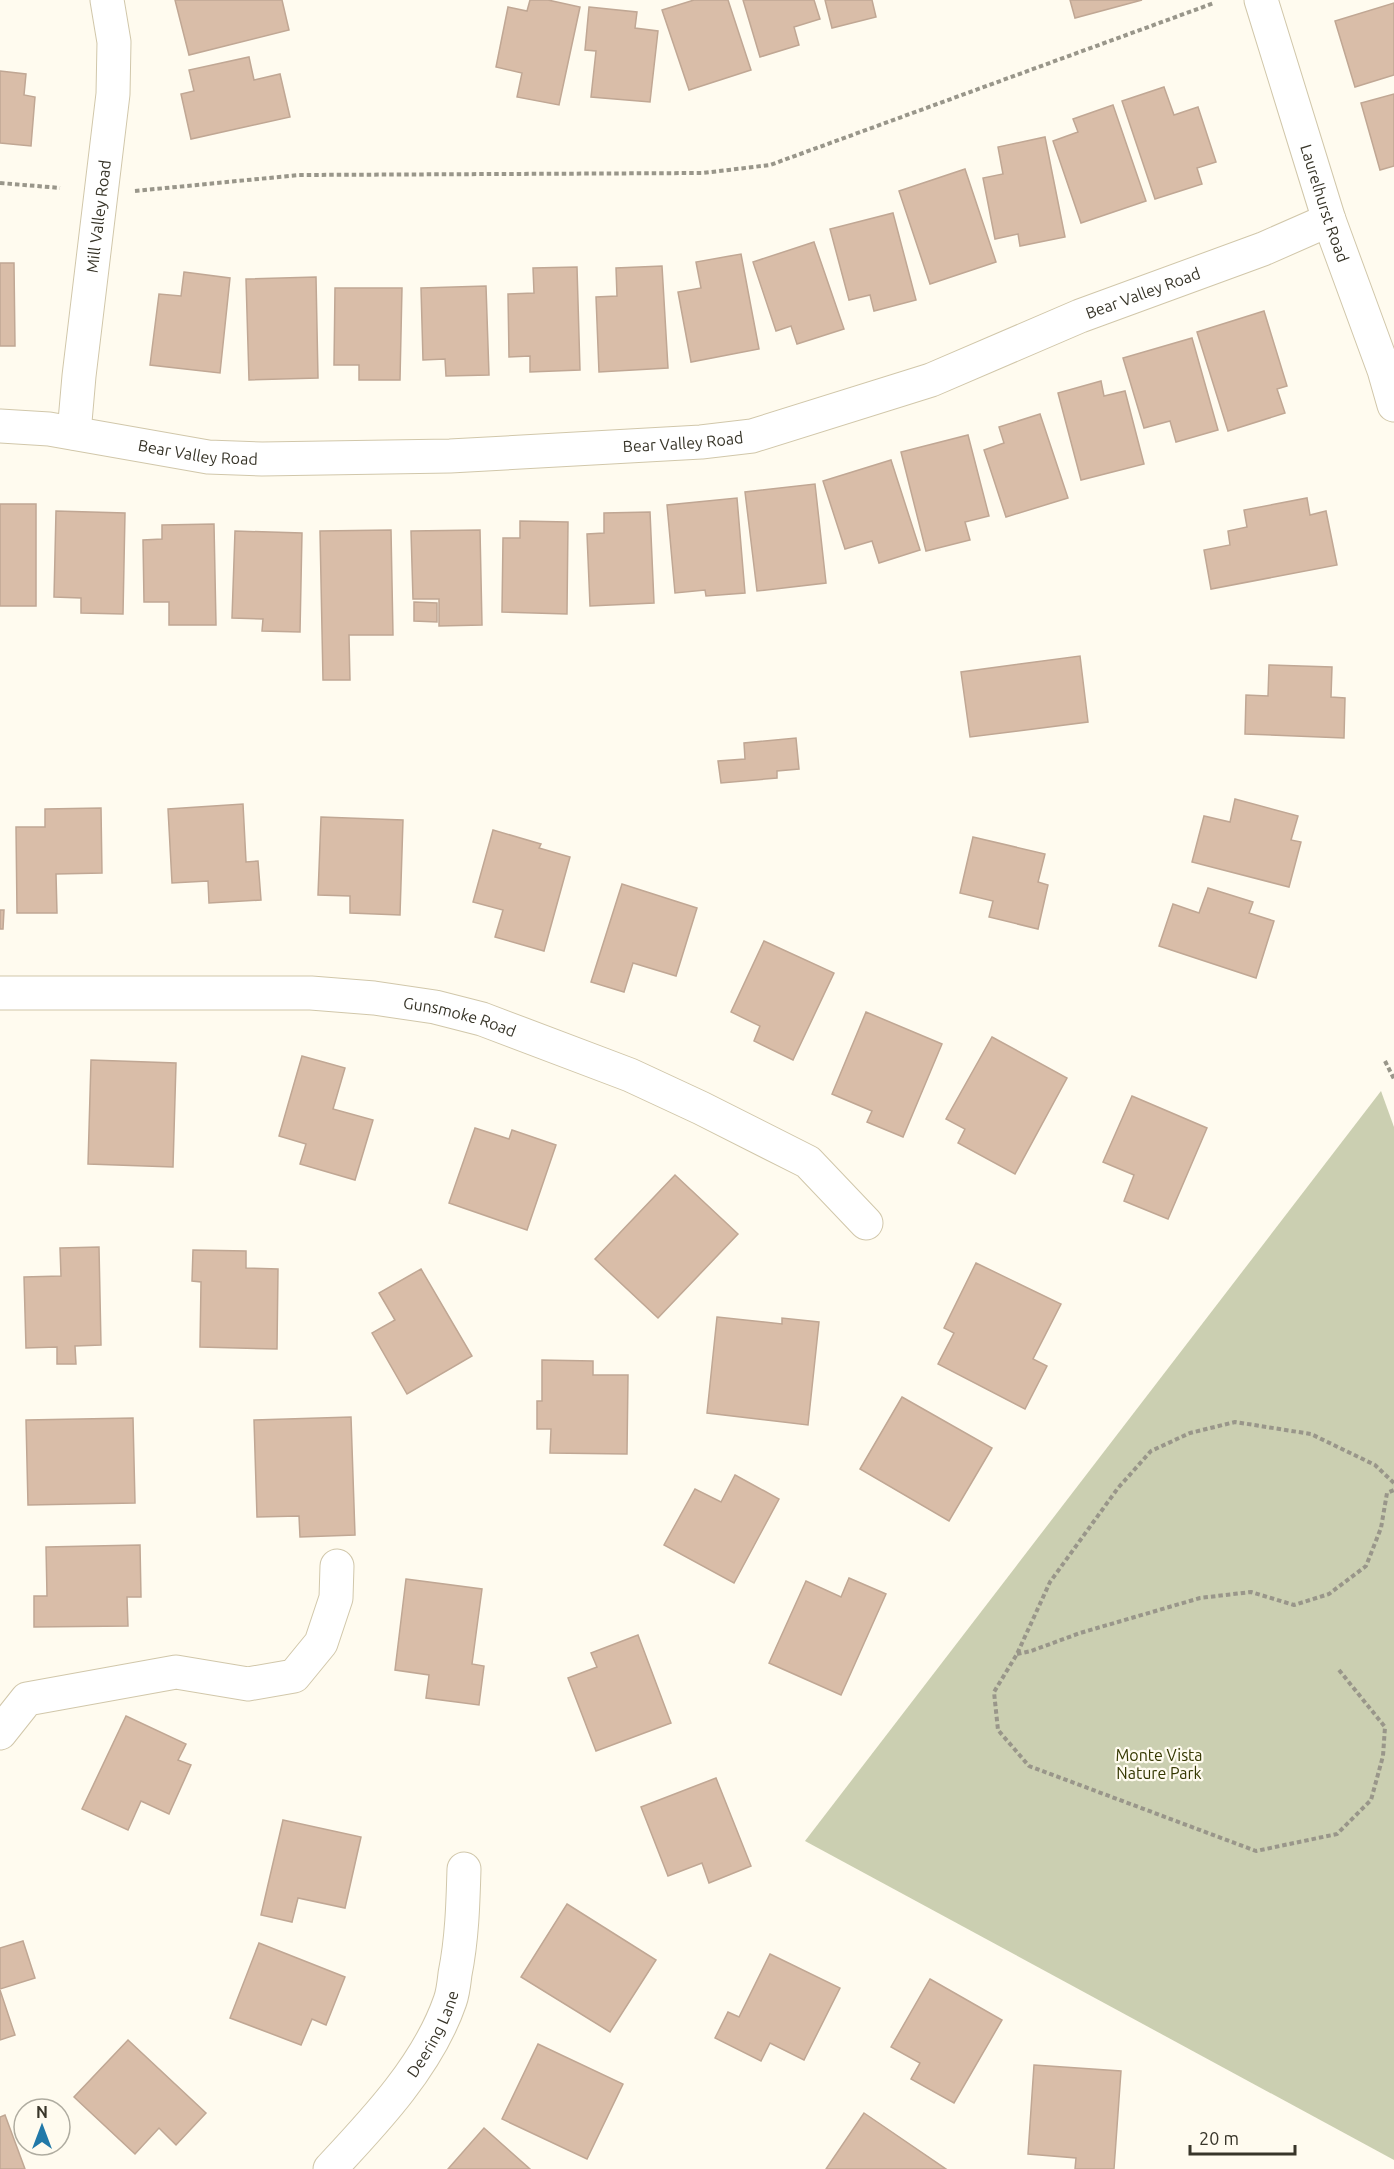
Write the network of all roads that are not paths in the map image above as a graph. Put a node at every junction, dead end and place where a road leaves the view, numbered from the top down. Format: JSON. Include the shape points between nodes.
{"nodes":[{"id":1,"x":107,"y":0,"type":"edge"},
{"id":2,"x":1261,"y":0,"type":"edge"},
{"id":3,"x":1329,"y":220,"type":"junction"},
{"id":4,"x":1394,"y":405,"type":"edge"},
{"id":5,"x":0,"y":426,"type":"edge"},
{"id":6,"x":74,"y":433,"type":"junction"},
{"id":7,"x":0,"y":993,"type":"edge"},
{"id":8,"x":866,"y":1223,"type":"dead end"},
{"id":9,"x":337,"y":1566,"type":"dead end"},
{"id":10,"x":0,"y":1733,"type":"edge"},
{"id":11,"x":464,"y":1869,"type":"dead end"},
{"id":12,"x":330,"y":2169,"type":"edge"}],
"edges":[{"from":1,"to":6,"type":"street","name":"Mill Valley Road","via":[[114,42],[113,94]]},
{"from":2,"to":3,"type":"street","name":"Laurelhurst Road"},
{"from":3,"to":4,"type":"street","name":"Laurelhurst Road"},
{"from":3,"to":6,"type":"street","name":"Bear Valley Road","via":[[1263,249],[1080,315],[931,380],[752,436],[450,456],[262,459],[208,457]]},
{"from":5,"to":6,"type":"street","name":"Bear Valley Road"},
{"from":7,"to":8,"type":"street","name":"Gunsmoke Road","via":[[311,993],[374,998],[482,1019],[630,1075],[808,1162]]},
{"from":9,"to":10,"type":"street","via":[[336,1598],[321,1643],[294,1676],[248,1684],[176,1672],[27,1700]]},
{"from":11,"to":12,"type":"street","name":"Deering Lane","via":[[461,1941],[450,2001],[421,2059],[401,2088]]}]}
